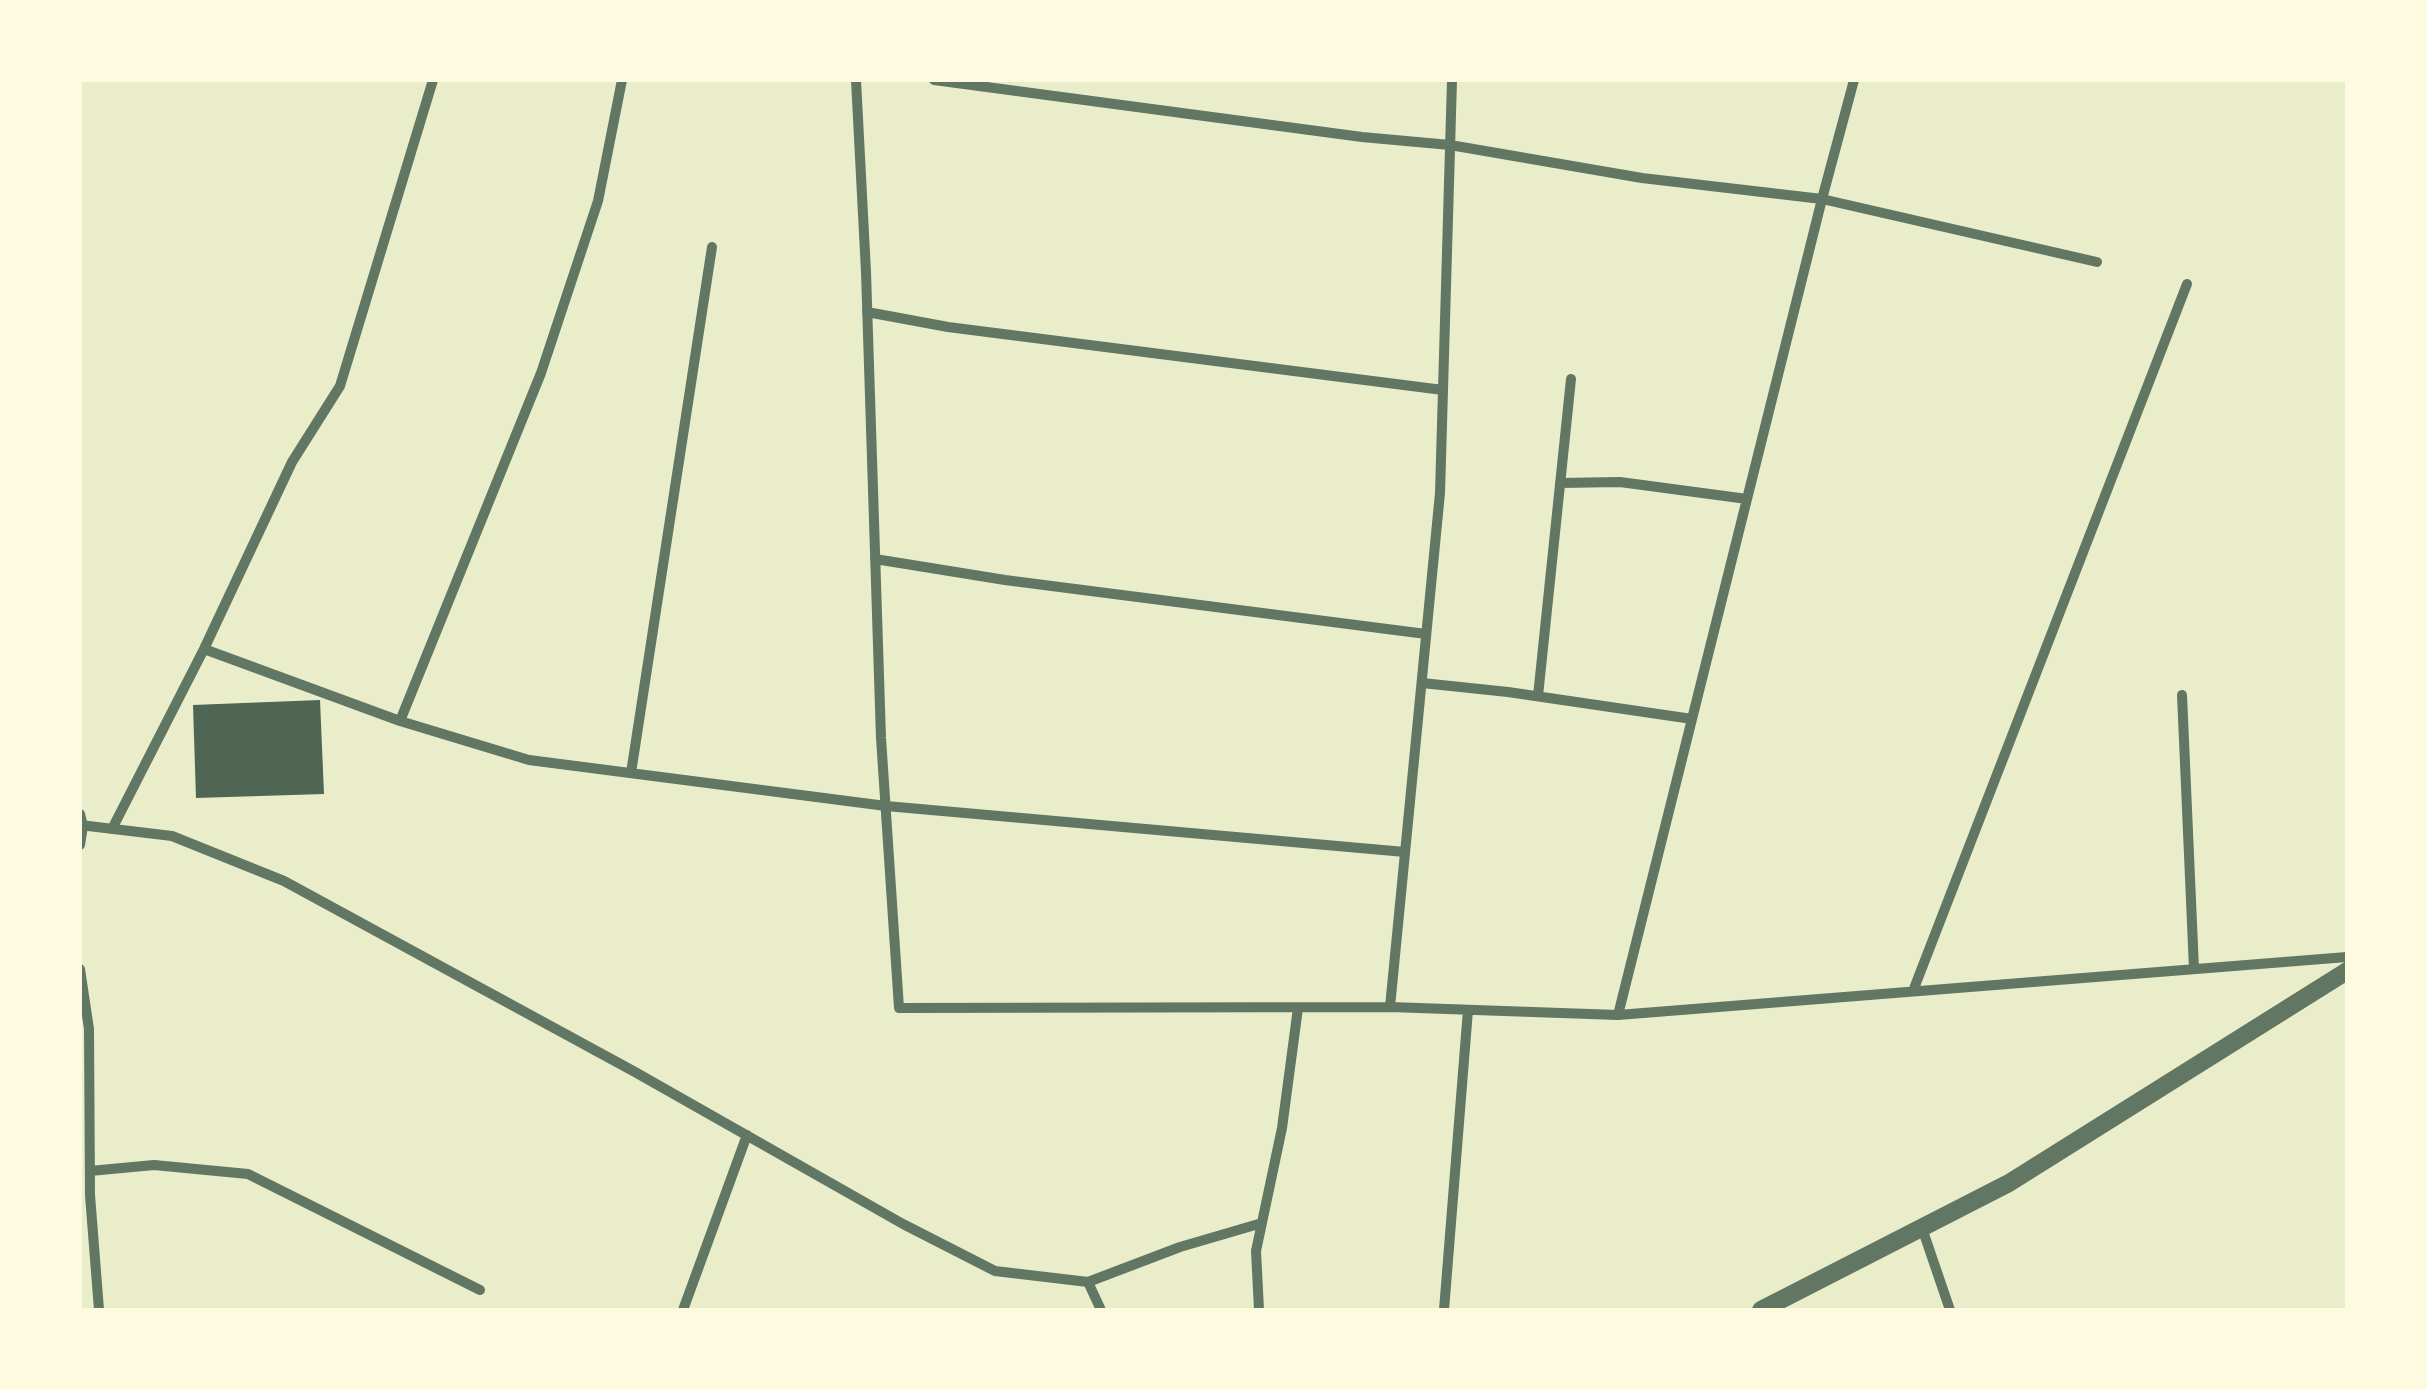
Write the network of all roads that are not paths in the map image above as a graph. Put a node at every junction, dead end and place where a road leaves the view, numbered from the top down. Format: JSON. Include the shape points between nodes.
{"nodes":[{"id":1,"x":433,"y":80,"type":"edge"},
{"id":2,"x":622,"y":80,"type":"edge"},
{"id":3,"x":856,"y":80,"type":"edge"},
{"id":4,"x":934,"y":80,"type":"edge"},
{"id":5,"x":1452,"y":80,"type":"edge"},
{"id":6,"x":1854,"y":80,"type":"edge"},
{"id":7,"x":1450,"y":144,"type":"junction"},
{"id":8,"x":1822,"y":199,"type":"junction"},
{"id":9,"x":712,"y":247,"type":"dead end"},
{"id":10,"x":2097,"y":262,"type":"dead end"},
{"id":11,"x":2187,"y":284,"type":"dead end"},
{"id":12,"x":867,"y":312,"type":"junction"},
{"id":13,"x":1571,"y":379,"type":"dead end"},
{"id":14,"x":1443,"y":390,"type":"junction"},
{"id":15,"x":1560,"y":482,"type":"junction"},
{"id":16,"x":1746,"y":500,"type":"junction"},
{"id":17,"x":875,"y":559,"type":"junction"},
{"id":18,"x":1426,"y":634,"type":"junction"},
{"id":19,"x":204,"y":649,"type":"junction"},
{"id":20,"x":1422,"y":683,"type":"junction"},
{"id":21,"x":2182,"y":695,"type":"dead end"},
{"id":22,"x":1538,"y":696,"type":"junction"},
{"id":23,"x":1692,"y":719,"type":"junction"},
{"id":24,"x":400,"y":721,"type":"junction"},
{"id":25,"x":631,"y":773,"type":"junction"},
{"id":26,"x":886,"y":806,"type":"junction"},
{"id":27,"x":81,"y":822,"type":"edge"},
{"id":28,"x":112,"y":829,"type":"junction"},
{"id":29,"x":80,"y":845,"type":"edge"},
{"id":30,"x":1405,"y":852,"type":"junction"},
{"id":31,"x":2347,"y":956,"type":"edge"},
{"id":32,"x":80,"y":969,"type":"edge"},
{"id":33,"x":2194,"y":969,"type":"junction"},
{"id":34,"x":2347,"y":971,"type":"edge"},
{"id":35,"x":1913,"y":991,"type":"junction"},
{"id":36,"x":1390,"y":1007,"type":"junction"},
{"id":37,"x":1298,"y":1008,"type":"junction"},
{"id":38,"x":1468,"y":1010,"type":"junction"},
{"id":39,"x":1618,"y":1015,"type":"junction"},
{"id":40,"x":747,"y":1136,"type":"junction"},
{"id":41,"x":90,"y":1171,"type":"junction"},
{"id":42,"x":1262,"y":1222,"type":"junction"},
{"id":43,"x":1922,"y":1228,"type":"junction"},
{"id":44,"x":1088,"y":1282,"type":"junction"},
{"id":45,"x":480,"y":1290,"type":"dead end"},
{"id":46,"x":99,"y":1310,"type":"edge"},
{"id":47,"x":683,"y":1310,"type":"edge"},
{"id":48,"x":1100,"y":1310,"type":"edge"},
{"id":49,"x":1259,"y":1310,"type":"edge"},
{"id":50,"x":1444,"y":1310,"type":"edge"},
{"id":51,"x":1761,"y":1310,"type":"edge"},
{"id":52,"x":1950,"y":1310,"type":"edge"}],
"edges":[{"from":1,"to":19,"type":"street","via":[[340,386],[292,462]]},
{"from":2,"to":24,"type":"street","via":[[598,201],[542,373]]},
{"from":3,"to":12,"type":"street"},
{"from":4,"to":7,"type":"street"},
{"from":5,"to":7,"type":"street"},
{"from":6,"to":8,"type":"street"},
{"from":7,"to":8,"type":"street","via":[[1642,178]]},
{"from":7,"to":14,"type":"street"},
{"from":8,"to":10,"type":"street"},
{"from":8,"to":16,"type":"street"},
{"from":9,"to":25,"type":"street"},
{"from":11,"to":35,"type":"street"},
{"from":12,"to":14,"type":"street"},
{"from":12,"to":17,"type":"street"},
{"from":13,"to":15,"type":"street"},
{"from":14,"to":18,"type":"street"},
{"from":15,"to":16,"type":"street","via":[[1620,482]]},
{"from":15,"to":22,"type":"street"},
{"from":16,"to":23,"type":"street"},
{"from":17,"to":18,"type":"street"},
{"from":17,"to":26,"type":"street"},
{"from":18,"to":20,"type":"street"},
{"from":19,"to":24,"type":"street"},
{"from":19,"to":28,"type":"street"},
{"from":20,"to":22,"type":"street"},
{"from":20,"to":30,"type":"street"},
{"from":21,"to":33,"type":"street"},
{"from":22,"to":23,"type":"street"},
{"from":23,"to":39,"type":"street"},
{"from":24,"to":25,"type":"street","via":[[528,760]]},
{"from":25,"to":26,"type":"street"},
{"from":26,"to":30,"type":"street"},
{"from":26,"to":37,"type":"street","via":[[900,1008]]},
{"from":27,"to":28,"type":"street"},
{"from":27,"to":29,"type":"street"},
{"from":28,"to":40,"type":"street","via":[[172,836],[284,881]]},
{"from":30,"to":36,"type":"street"},
{"from":31,"to":33,"type":"street"},
{"from":32,"to":41,"type":"street","via":[[89,1029]]},
{"from":33,"to":35,"type":"street"},
{"from":34,"to":43,"type":"street","via":[[2010,1184]]},
{"from":35,"to":39,"type":"street"},
{"from":36,"to":37,"type":"street"},
{"from":36,"to":38,"type":"street"},
{"from":37,"to":42,"type":"street"},
{"from":38,"to":39,"type":"street"},
{"from":38,"to":50,"type":"street"},
{"from":40,"to":44,"type":"street","via":[[995,1271]]},
{"from":40,"to":47,"type":"street"},
{"from":41,"to":45,"type":"street","via":[[154,1165],[248,1174]]},
{"from":41,"to":46,"type":"street"},
{"from":42,"to":44,"type":"street"},
{"from":42,"to":49,"type":"street"},
{"from":43,"to":51,"type":"street"},
{"from":43,"to":52,"type":"street"},
{"from":44,"to":48,"type":"street"}]}
